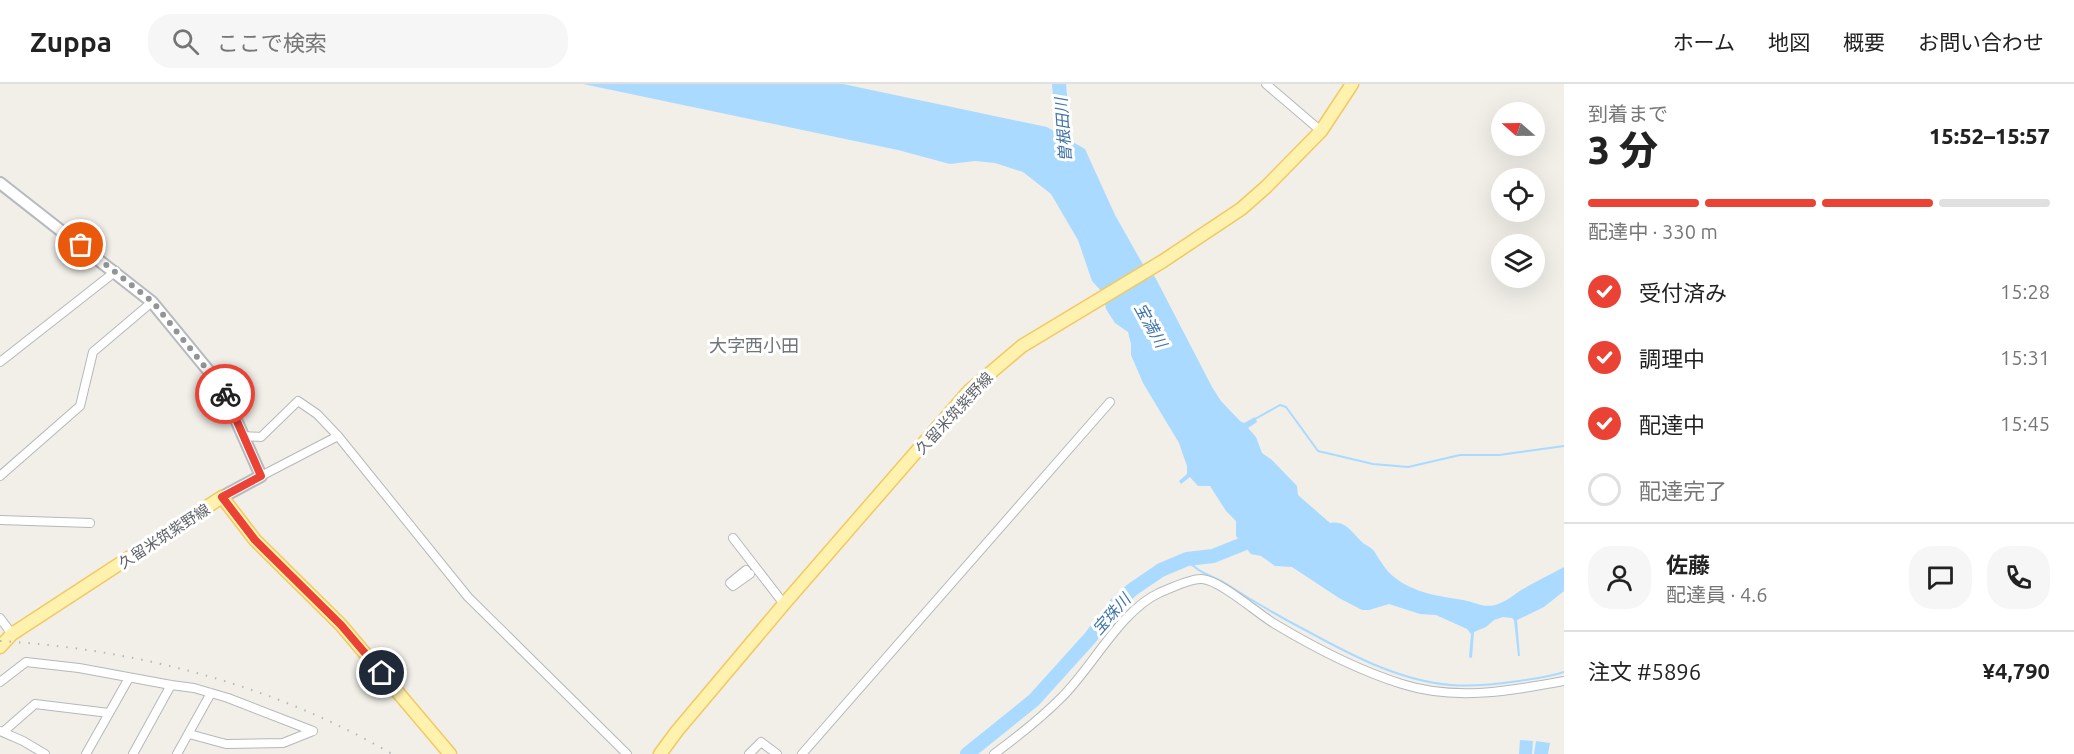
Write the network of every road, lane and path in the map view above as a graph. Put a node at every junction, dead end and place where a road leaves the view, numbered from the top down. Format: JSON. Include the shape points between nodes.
{"nodes":[{"id":1,"x":1266,"y":84,"type":"edge"},
{"id":2,"x":1352,"y":84,"type":"edge"},
{"id":3,"x":1321,"y":131,"type":"junction"},
{"id":4,"x":0,"y":183,"type":"edge"},
{"id":5,"x":116,"y":271,"type":"junction"},
{"id":6,"x":153,"y":302,"type":"junction"},
{"id":7,"x":0,"y":362,"type":"edge"},
{"id":8,"x":1110,"y":402,"type":"dead end"},
{"id":9,"x":243,"y":436,"type":"junction"},
{"id":10,"x":338,"y":436,"type":"junction"},
{"id":11,"x":0,"y":476,"type":"edge"},
{"id":12,"x":261,"y":476,"type":"junction"},
{"id":13,"x":222,"y":497,"type":"junction"},
{"id":14,"x":0,"y":520,"type":"edge"},
{"id":15,"x":90,"y":523,"type":"dead end"},
{"id":16,"x":732,"y":538,"type":"dead end"},
{"id":17,"x":784,"y":604,"type":"junction"},
{"id":18,"x":0,"y":618,"type":"edge"},
{"id":19,"x":12,"y":634,"type":"junction"},
{"id":20,"x":0,"y":647,"type":"edge"},
{"id":21,"x":129,"y":678,"type":"junction"},
{"id":22,"x":1564,"y":681,"type":"edge"},
{"id":23,"x":0,"y":682,"type":"edge"},
{"id":24,"x":171,"y":686,"type":"junction"},
{"id":25,"x":211,"y":693,"type":"junction"},
{"id":26,"x":109,"y":714,"type":"junction"},
{"id":27,"x":1,"y":732,"type":"edge"},
{"id":28,"x":189,"y":734,"type":"junction"},
{"id":29,"x":45,"y":754,"type":"edge"},
{"id":30,"x":87,"y":754,"type":"edge"},
{"id":31,"x":133,"y":754,"type":"edge"},
{"id":32,"x":177,"y":754,"type":"edge"},
{"id":33,"x":450,"y":754,"type":"edge"},
{"id":34,"x":627,"y":754,"type":"edge"},
{"id":35,"x":660,"y":754,"type":"edge"},
{"id":36,"x":749,"y":754,"type":"edge"},
{"id":37,"x":777,"y":754,"type":"edge"},
{"id":38,"x":802,"y":754,"type":"edge"},
{"id":39,"x":994,"y":754,"type":"edge"}],
"edges":[{"from":1,"to":3,"type":"street"},
{"from":2,"to":3,"type":"main road","name":"久留米筑紫野線"},
{"from":3,"to":17,"type":"main road","name":"久留米筑紫野線","via":[[1241,209],[1022,346],[969,392]]},
{"from":4,"to":5,"type":"main road"},
{"from":5,"to":6,"type":"main road"},
{"from":5,"to":7,"type":"street"},
{"from":6,"to":9,"type":"main road","via":[[221,387]]},
{"from":6,"to":11,"type":"street","via":[[93,352],[80,405]]},
{"from":8,"to":38,"type":"street"},
{"from":9,"to":10,"type":"street","via":[[261,438],[298,401]]},
{"from":9,"to":12,"type":"main road"},
{"from":10,"to":12,"type":"street"},
{"from":10,"to":34,"type":"street","via":[[468,597]]},
{"from":12,"to":13,"type":"main road"},
{"from":13,"to":19,"type":"main road","name":"久留米筑紫野線"},
{"from":13,"to":33,"type":"main road","name":"久留米筑紫野線","via":[[255,540],[341,625]]},
{"from":14,"to":15,"type":"street"},
{"from":16,"to":17,"type":"street","via":[[752,569]]},
{"from":17,"to":35,"type":"main road","name":"久留米筑紫野線"},
{"from":18,"to":19,"type":"street"},
{"from":19,"to":20,"type":"main road","name":"久留米筑紫野線"},
{"from":21,"to":23,"type":"street","via":[[26,662]]},
{"from":21,"to":24,"type":"street"},
{"from":21,"to":26,"type":"street"},
{"from":22,"to":39,"type":"street","via":[[1510,691],[1465,693],[1403,684],[1315,647],[1272,623],[1229,591],[1204,579],[1195,580],[1158,593],[1136,608],[1060,699]]},
{"from":24,"to":25,"type":"street"},
{"from":24,"to":31,"type":"street"},
{"from":25,"to":28,"type":"street"},
{"from":25,"to":28,"type":"street","via":[[313,731],[283,743],[226,744]]},
{"from":26,"to":27,"type":"street","via":[[35,704]]},
{"from":26,"to":30,"type":"street"},
{"from":27,"to":29,"type":"street"},
{"from":28,"to":32,"type":"street"},
{"from":36,"to":37,"type":"street","via":[[761,742]]}]}
